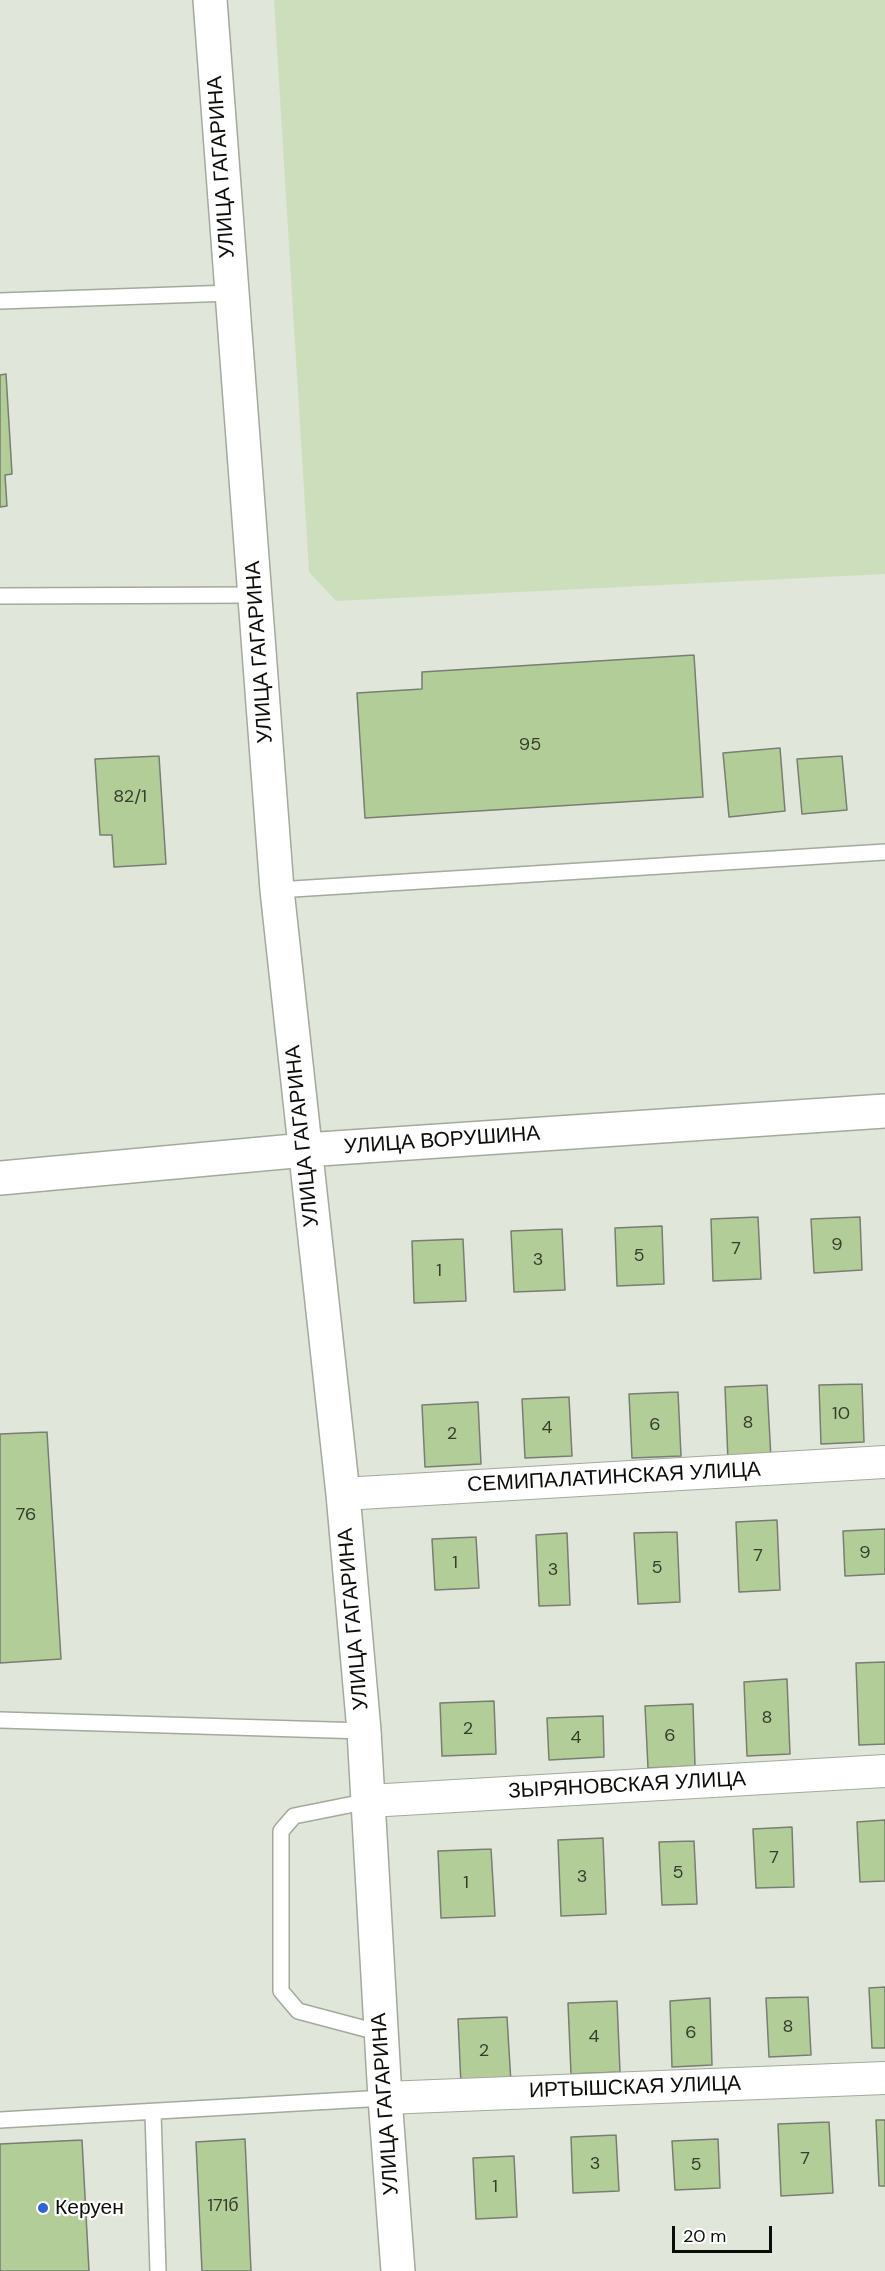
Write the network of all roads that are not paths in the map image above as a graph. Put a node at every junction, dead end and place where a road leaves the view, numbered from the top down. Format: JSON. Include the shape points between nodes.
{"nodes":[{"id":1,"x":210,"y":0,"type":"edge"},
{"id":2,"x":232,"y":293,"type":"junction"},
{"id":3,"x":0,"y":302,"type":"edge"},
{"id":4,"x":256,"y":594,"type":"junction"},
{"id":5,"x":0,"y":597,"type":"edge"},
{"id":6,"x":885,"y":852,"type":"edge"},
{"id":7,"x":277,"y":890,"type":"junction"},
{"id":8,"x":885,"y":1112,"type":"edge"},
{"id":9,"x":305,"y":1150,"type":"junction"},
{"id":10,"x":0,"y":1178,"type":"edge"},
{"id":11,"x":885,"y":1462,"type":"edge"},
{"id":12,"x":343,"y":1494,"type":"junction"},
{"id":13,"x":0,"y":1720,"type":"edge"},
{"id":14,"x":364,"y":1731,"type":"junction"},
{"id":15,"x":885,"y":1771,"type":"edge"},
{"id":16,"x":369,"y":1801,"type":"junction"},
{"id":17,"x":381,"y":2033,"type":"junction"},
{"id":18,"x":885,"y":2078,"type":"edge"},
{"id":19,"x":385,"y":2098,"type":"junction"},
{"id":20,"x":153,"y":2113,"type":"junction"},
{"id":21,"x":0,"y":2120,"type":"edge"},
{"id":22,"x":158,"y":2271,"type":"edge"},
{"id":23,"x":398,"y":2271,"type":"edge"}],
"edges":[{"from":1,"to":2,"type":"street","name":"УЛИЦА ГАГАРИНА"},
{"from":2,"to":3,"type":"lane"},
{"from":2,"to":4,"type":"street","name":"УЛИЦА ГАГАРИНА"},
{"from":4,"to":5,"type":"lane"},
{"from":4,"to":7,"type":"street","name":"УЛИЦА ГАГАРИНА"},
{"from":6,"to":7,"type":"lane"},
{"from":7,"to":9,"type":"street","name":"УЛИЦА ГАГАРИНА"},
{"from":8,"to":9,"type":"street","name":"УЛИЦА ВОРУШИНА"},
{"from":9,"to":10,"type":"street","name":"УЛИЦА ВОРУШИНА"},
{"from":9,"to":12,"type":"street","name":"УЛИЦА ГАГАРИНА"},
{"from":11,"to":12,"type":"street","name":"СЕМИПАЛАТИНСКАЯ УЛИЦА"},
{"from":12,"to":14,"type":"street","name":"УЛИЦА ГАГАРИНА"},
{"from":13,"to":14,"type":"lane"},
{"from":14,"to":16,"type":"street","name":"УЛИЦА ГАГАРИНА"},
{"from":15,"to":16,"type":"street","name":"ЗЫРЯНОВСКАЯ УЛИЦА"},
{"from":16,"to":17,"type":"street","name":"УЛИЦА ГАГАРИНА"},
{"from":16,"to":17,"type":"lane","via":[[294,1816],[281,1831],[281,1991],[298,2011]]},
{"from":17,"to":19,"type":"street","name":"УЛИЦА ГАГАРИНА"},
{"from":18,"to":19,"type":"street","name":"ИРТЫШСКАЯ УЛИЦА"},
{"from":19,"to":20,"type":"lane"},
{"from":19,"to":23,"type":"street","name":"УЛИЦА ГАГАРИНА"},
{"from":20,"to":21,"type":"lane"},
{"from":20,"to":22,"type":"lane"}]}
